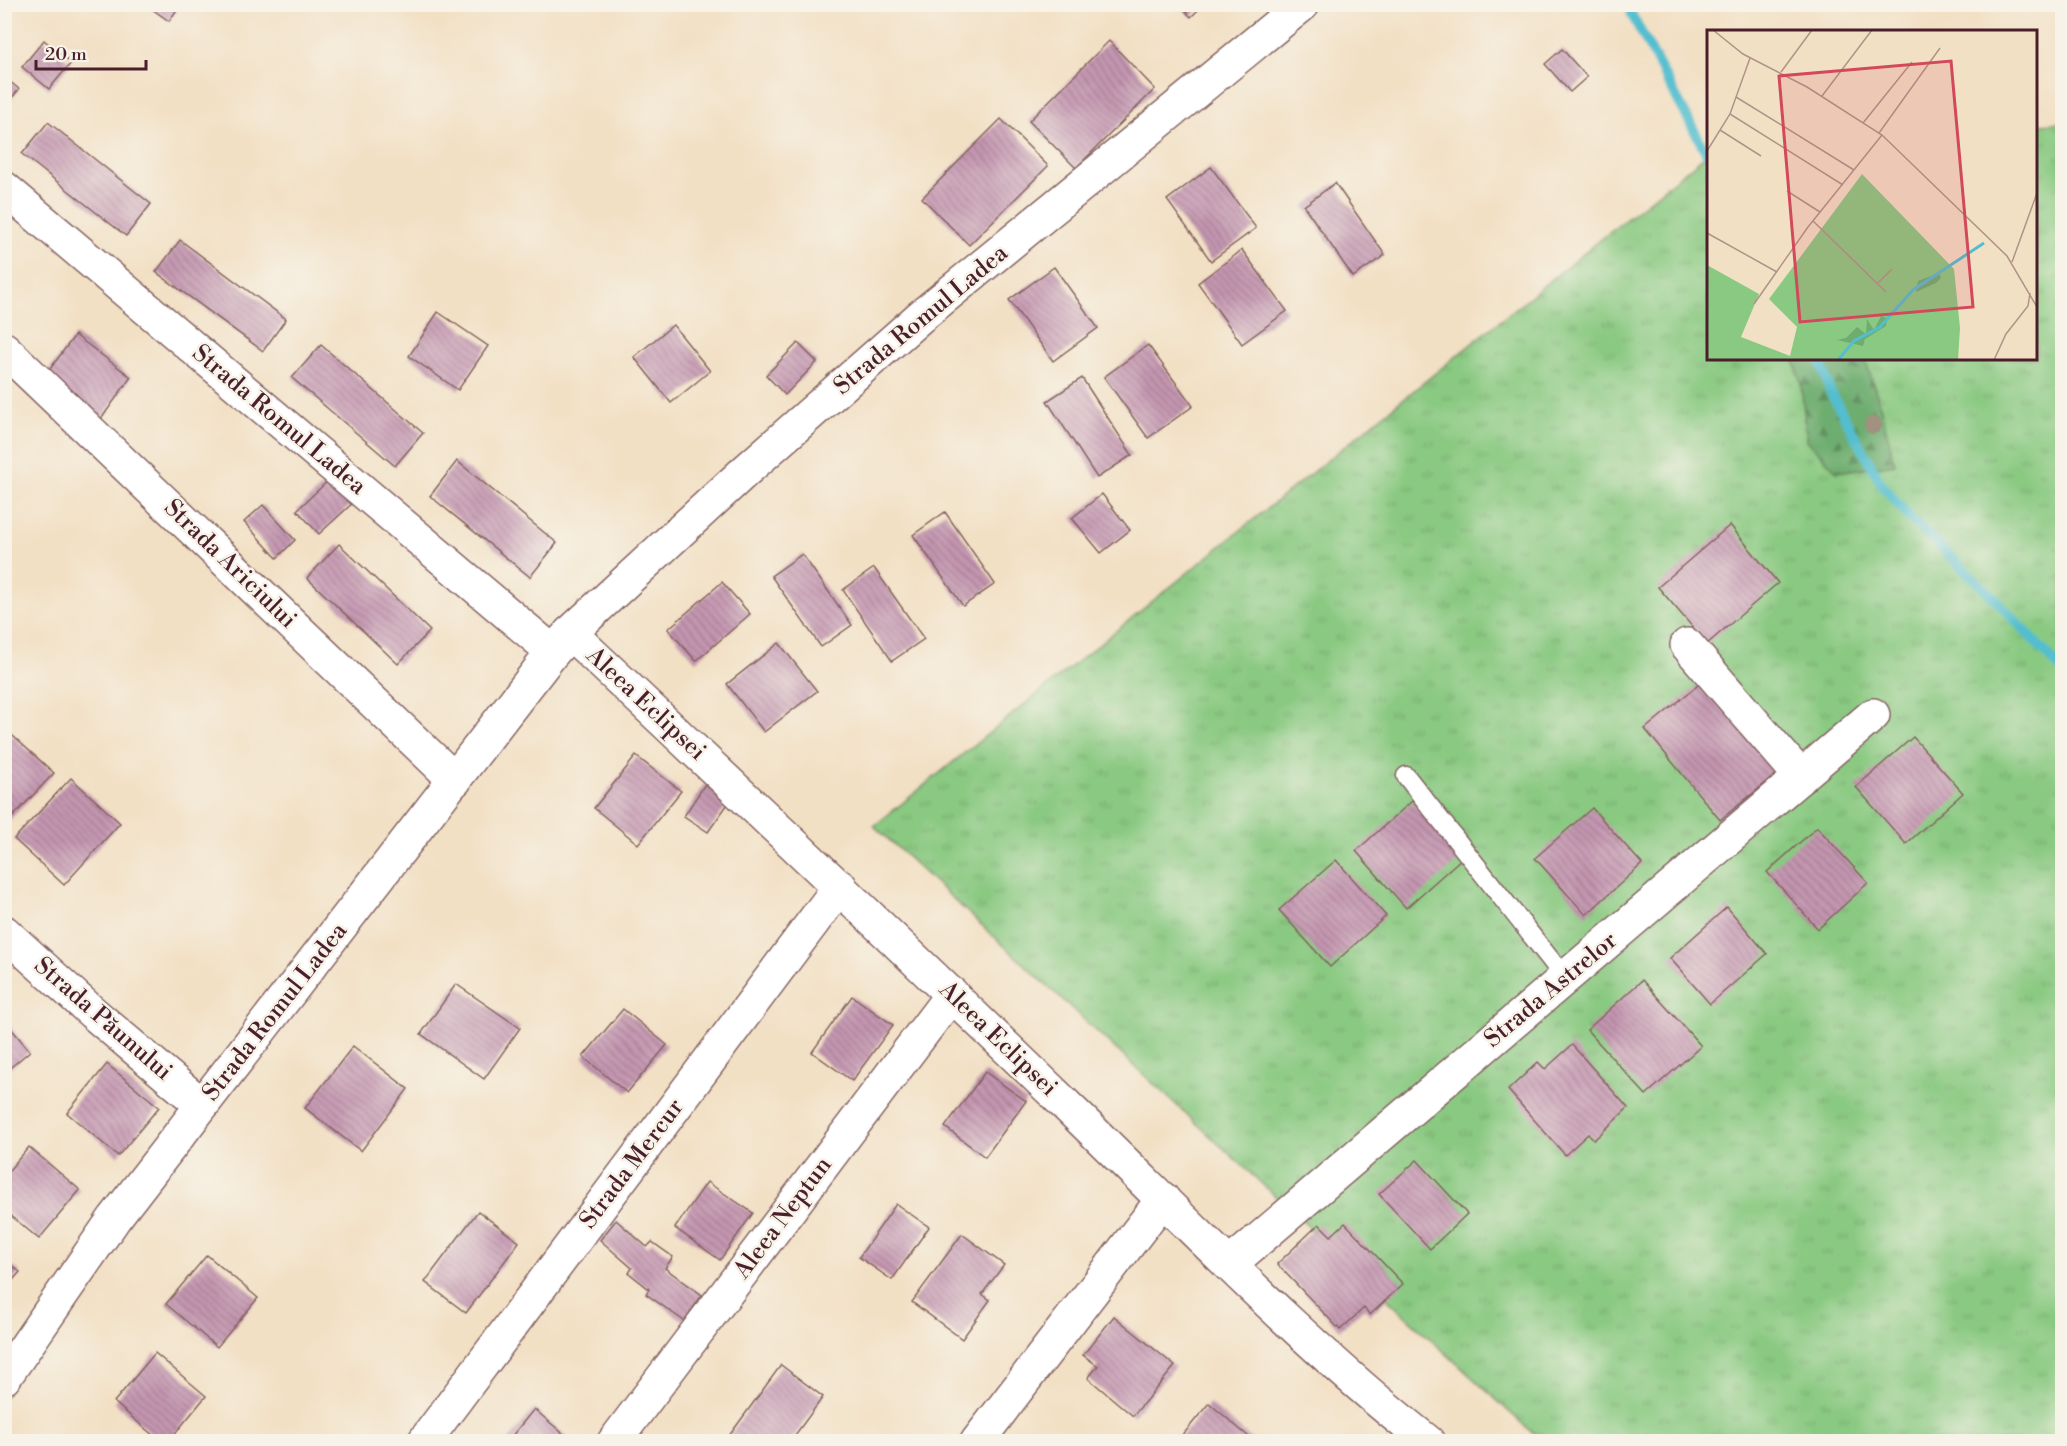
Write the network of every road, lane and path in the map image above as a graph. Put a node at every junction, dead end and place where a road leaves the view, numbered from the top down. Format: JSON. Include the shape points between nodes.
{"nodes":[{"id":1,"x":1303,"y":4,"type":"edge"},
{"id":2,"x":4,"y":188,"type":"edge"},
{"id":3,"x":4,"y":349,"type":"edge"},
{"id":4,"x":561,"y":642,"type":"junction"},
{"id":5,"x":1688,"y":645,"type":"dead end"},
{"id":6,"x":1873,"y":716,"type":"dead end"},
{"id":7,"x":1406,"y":776,"type":"dead end"},
{"id":8,"x":1801,"y":777,"type":"junction"},
{"id":9,"x":455,"y":780,"type":"junction"},
{"id":10,"x":840,"y":886,"type":"junction"},
{"id":11,"x":4,"y":932,"type":"edge"},
{"id":12,"x":1565,"y":978,"type":"junction"},
{"id":13,"x":952,"y":994,"type":"junction"},
{"id":14,"x":202,"y":1105,"type":"junction"},
{"id":15,"x":1163,"y":1199,"type":"junction"},
{"id":16,"x":1229,"y":1265,"type":"junction"},
{"id":17,"x":4,"y":1378,"type":"edge"},
{"id":18,"x":424,"y":1442,"type":"edge"},
{"id":19,"x":614,"y":1442,"type":"edge"},
{"id":20,"x":977,"y":1442,"type":"edge"},
{"id":21,"x":1428,"y":1442,"type":"edge"}],
"edges":[{"from":1,"to":4,"type":"street","name":"Strada Romul Ladea","via":[[920,317],[733,482]]},
{"from":2,"to":4,"type":"street","name":"Strada Romul Ladea"},
{"from":3,"to":9,"type":"street","name":"Strada Ariciului"},
{"from":4,"to":9,"type":"street","name":"Strada Romul Ladea"},
{"from":4,"to":10,"type":"street","name":"Aleea Eclipsei"},
{"from":5,"to":8,"type":"street"},
{"from":6,"to":8,"type":"street","name":"Strada Astrelor"},
{"from":7,"to":12,"type":"lane"},
{"from":8,"to":12,"type":"street","name":"Strada Astrelor"},
{"from":9,"to":14,"type":"street","name":"Strada Romul Ladea"},
{"from":10,"to":13,"type":"street","name":"Aleea Eclipsei"},
{"from":10,"to":18,"type":"street","name":"Strada Mercur"},
{"from":11,"to":14,"type":"street","name":"Strada Păunului"},
{"from":12,"to":16,"type":"street","name":"Strada Astrelor"},
{"from":13,"to":15,"type":"street","name":"Aleea Eclipsei"},
{"from":13,"to":19,"type":"street","name":"Aleea Neptun"},
{"from":14,"to":17,"type":"street","name":"Strada Romul Ladea","via":[[114,1219]]},
{"from":15,"to":16,"type":"street","name":"Aleea Eclipsei"},
{"from":15,"to":20,"type":"street"},
{"from":16,"to":21,"type":"street","name":"Aleea Eclipsei","via":[[1282,1317]]}]}
